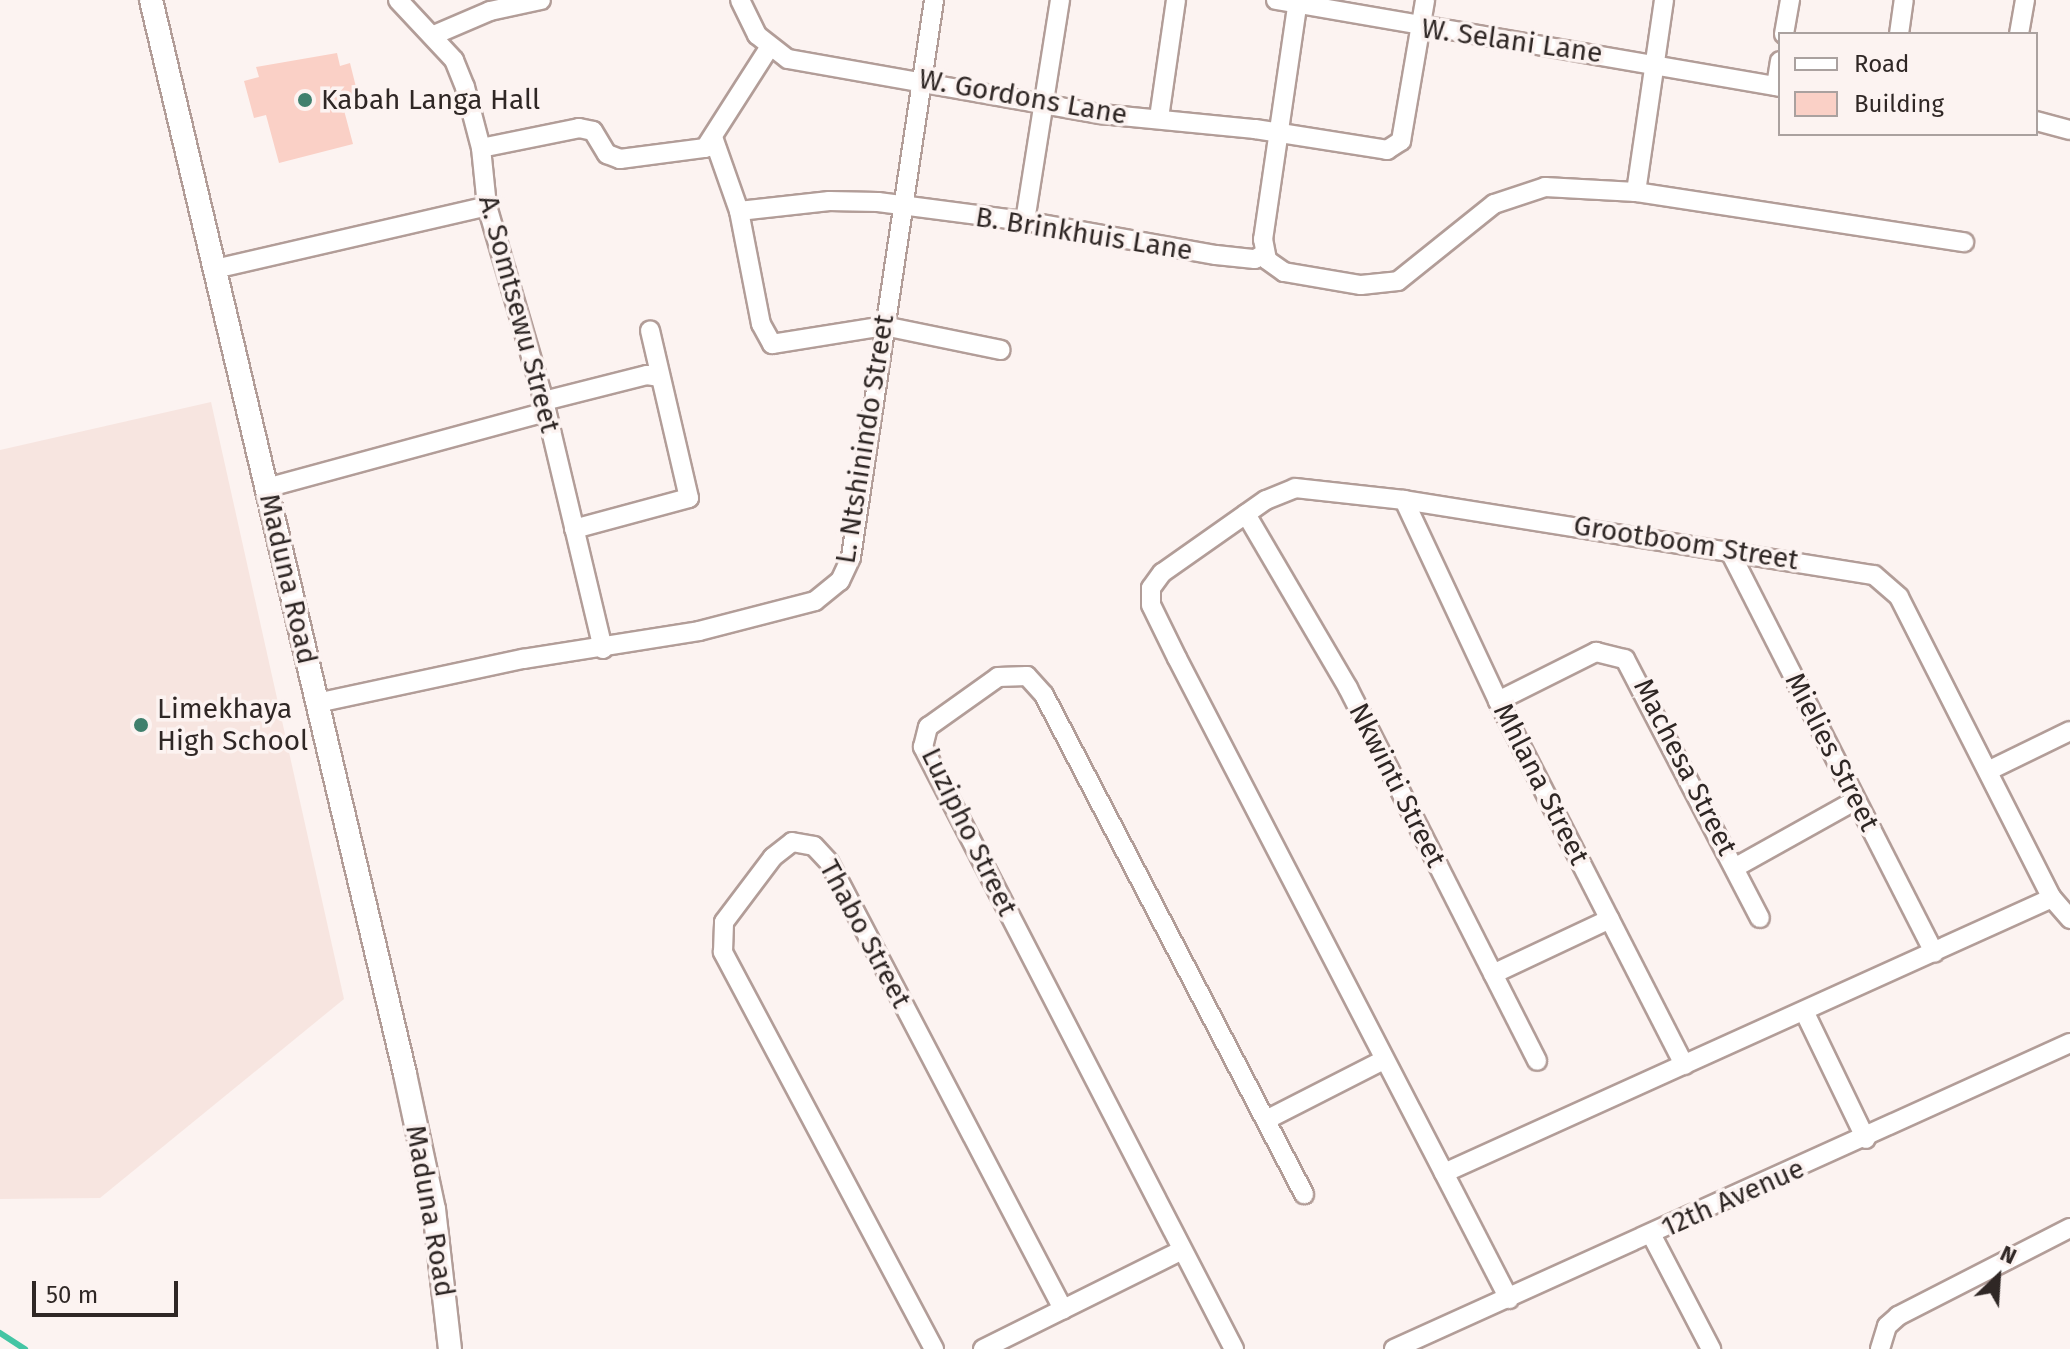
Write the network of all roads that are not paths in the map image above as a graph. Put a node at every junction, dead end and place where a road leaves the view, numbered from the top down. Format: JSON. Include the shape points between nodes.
{"nodes":[{"id":1,"x":151,"y":0,"type":"edge"},
{"id":2,"x":398,"y":0,"type":"edge"},
{"id":3,"x":541,"y":0,"type":"edge"},
{"id":4,"x":740,"y":0,"type":"edge"},
{"id":5,"x":934,"y":0,"type":"edge"},
{"id":6,"x":1060,"y":0,"type":"edge"},
{"id":7,"x":1176,"y":0,"type":"edge"},
{"id":8,"x":1276,"y":0,"type":"edge"},
{"id":9,"x":1425,"y":0,"type":"edge"},
{"id":10,"x":1664,"y":0,"type":"edge"},
{"id":11,"x":1790,"y":0,"type":"edge"},
{"id":12,"x":1904,"y":0,"type":"edge"},
{"id":13,"x":2025,"y":0,"type":"edge"},
{"id":14,"x":1298,"y":2,"type":"edge"},
{"id":15,"x":1421,"y":28,"type":"junction"},
{"id":16,"x":1784,"y":32,"type":"edge"},
{"id":17,"x":1899,"y":32,"type":"edge"},
{"id":18,"x":2019,"y":32,"type":"edge"},
{"id":19,"x":434,"y":35,"type":"junction"},
{"id":20,"x":769,"y":48,"type":"junction"},
{"id":21,"x":1654,"y":62,"type":"junction"},
{"id":22,"x":922,"y":79,"type":"junction"},
{"id":23,"x":1778,"y":86,"type":"edge"},
{"id":24,"x":1042,"y":103,"type":"junction"},
{"id":25,"x":1159,"y":118,"type":"junction"},
{"id":26,"x":2038,"y":122,"type":"edge"},
{"id":27,"x":2070,"y":130,"type":"edge"},
{"id":28,"x":1279,"y":133,"type":"junction"},
{"id":29,"x":714,"y":140,"type":"junction"},
{"id":30,"x":481,"y":148,"type":"junction"},
{"id":31,"x":1636,"y":192,"type":"junction"},
{"id":32,"x":487,"y":206,"type":"junction"},
{"id":33,"x":902,"y":207,"type":"junction"},
{"id":34,"x":739,"y":211,"type":"junction"},
{"id":35,"x":1025,"y":221,"type":"junction"},
{"id":36,"x":1964,"y":242,"type":"dead end"},
{"id":37,"x":1264,"y":254,"type":"junction"},
{"id":38,"x":215,"y":269,"type":"junction"},
{"id":39,"x":884,"y":326,"type":"junction"},
{"id":40,"x":650,"y":330,"type":"dead end"},
{"id":41,"x":1001,"y":350,"type":"dead end"},
{"id":42,"x":660,"y":377,"type":"junction"},
{"id":43,"x":545,"y":406,"type":"junction"},
{"id":44,"x":266,"y":488,"type":"junction"},
{"id":45,"x":1404,"y":500,"type":"junction"},
{"id":46,"x":1246,"y":514,"type":"junction"},
{"id":47,"x":574,"y":529,"type":"junction"},
{"id":48,"x":1729,"y":550,"type":"junction"},
{"id":49,"x":603,"y":649,"type":"junction"},
{"id":50,"x":1498,"y":701,"type":"junction"},
{"id":51,"x":317,"y":703,"type":"junction"},
{"id":52,"x":2070,"y":731,"type":"edge"},
{"id":53,"x":1988,"y":771,"type":"junction"},
{"id":54,"x":1856,"y":800,"type":"junction"},
{"id":55,"x":1736,"y":867,"type":"junction"},
{"id":56,"x":2052,"y":898,"type":"junction"},
{"id":57,"x":1760,"y":918,"type":"dead end"},
{"id":58,"x":1610,"y":919,"type":"junction"},
{"id":59,"x":2070,"y":919,"type":"edge"},
{"id":60,"x":1934,"y":953,"type":"junction"},
{"id":61,"x":1493,"y":974,"type":"junction"},
{"id":62,"x":1804,"y":1011,"type":"junction"},
{"id":63,"x":2070,"y":1043,"type":"edge"},
{"id":64,"x":1384,"y":1060,"type":"junction"},
{"id":65,"x":1537,"y":1061,"type":"dead end"},
{"id":66,"x":1684,"y":1065,"type":"junction"},
{"id":67,"x":1266,"y":1120,"type":"junction"},
{"id":68,"x":1866,"y":1139,"type":"junction"},
{"id":69,"x":1444,"y":1173,"type":"junction"},
{"id":70,"x":1304,"y":1194,"type":"dead end"},
{"id":71,"x":2070,"y":1228,"type":"edge"},
{"id":72,"x":1651,"y":1234,"type":"junction"},
{"id":73,"x":1182,"y":1250,"type":"junction"},
{"id":74,"x":1509,"y":1299,"type":"junction"},
{"id":75,"x":1063,"y":1309,"type":"junction"},
{"id":76,"x":450,"y":1349,"type":"edge"},
{"id":77,"x":934,"y":1349,"type":"edge"},
{"id":78,"x":983,"y":1349,"type":"edge"},
{"id":79,"x":1234,"y":1349,"type":"edge"},
{"id":80,"x":1394,"y":1349,"type":"edge"},
{"id":81,"x":1711,"y":1349,"type":"edge"},
{"id":82,"x":1880,"y":1349,"type":"edge"}],
"edges":[{"from":1,"to":38,"type":"street","name":"Maduna Road"},
{"from":2,"to":19,"type":"street","name":"A. Somtsewu Street"},
{"from":3,"to":19,"type":"street","via":[[490,11]]},
{"from":4,"to":20,"type":"street"},
{"from":5,"to":22,"type":"street","name":"L. Ntshinindo Street"},
{"from":6,"to":24,"type":"street"},
{"from":7,"to":25,"type":"street"},
{"from":8,"to":14,"type":"street","name":"W. Selani Lane"},
{"from":9,"to":15,"type":"street"},
{"from":10,"to":21,"type":"street"},
{"from":11,"to":16,"type":"street"},
{"from":12,"to":17,"type":"street"},
{"from":13,"to":18,"type":"street"},
{"from":14,"to":15,"type":"street","name":"W. Selani Lane"},
{"from":14,"to":28,"type":"street"},
{"from":15,"to":21,"type":"street","name":"W. Selani Lane"},
{"from":15,"to":28,"type":"street","name":"W. Gordons Lane","via":[[1395,149]]},
{"from":19,"to":30,"type":"street","name":"A. Somtsewu Street","via":[[454,60]]},
{"from":20,"to":22,"type":"street","name":"W. Gordons Lane","via":[[788,59]]},
{"from":20,"to":29,"type":"street"},
{"from":21,"to":23,"type":"street","name":"W. Selani Lane"},
{"from":21,"to":31,"type":"street"},
{"from":22,"to":24,"type":"street","name":"W. Gordons Lane"},
{"from":22,"to":33,"type":"street","name":"L. Ntshinindo Street"},
{"from":24,"to":25,"type":"street","name":"W. Gordons Lane"},
{"from":24,"to":35,"type":"street"},
{"from":25,"to":28,"type":"street","name":"W. Gordons Lane"},
{"from":26,"to":27,"type":"street"},
{"from":28,"to":37,"type":"street"},
{"from":29,"to":30,"type":"street","via":[[691,152],[620,159],[607,154],[593,131],[579,128]]},
{"from":29,"to":34,"type":"street"},
{"from":30,"to":32,"type":"street","name":"A. Somtsewu Street"},
{"from":31,"to":36,"type":"street"},
{"from":31,"to":37,"type":"street","via":[[1553,187],[1515,193],[1494,204],[1407,277],[1373,285],[1295,275]]},
{"from":32,"to":38,"type":"street"},
{"from":32,"to":43,"type":"street","name":"A. Somtsewu Street"},
{"from":33,"to":34,"type":"street","name":"B. Brinkhuis Lane","via":[[829,201]]},
{"from":33,"to":35,"type":"street","name":"B. Brinkhuis Lane"},
{"from":33,"to":39,"type":"street","name":"L. Ntshinindo Street"},
{"from":34,"to":39,"type":"street","via":[[761,324],[772,344]]},
{"from":35,"to":37,"type":"street","name":"B. Brinkhuis Lane","via":[[1216,255],[1255,259]]},
{"from":38,"to":44,"type":"street","name":"Maduna Road"},
{"from":39,"to":41,"type":"street"},
{"from":39,"to":49,"type":"street","name":"L. Ntshinindo Street","via":[[851,557],[840,581],[815,601]]},
{"from":40,"to":42,"type":"street"},
{"from":42,"to":43,"type":"street","via":[[647,375]]},
{"from":42,"to":47,"type":"street","via":[[689,498]]},
{"from":43,"to":44,"type":"street"},
{"from":43,"to":47,"type":"street","name":"A. Somtsewu Street"},
{"from":44,"to":51,"type":"street","name":"Maduna Road"},
{"from":45,"to":46,"type":"street","name":"Grootboom Street","via":[[1295,488]]},
{"from":45,"to":48,"type":"street","name":"Grootboom Street"},
{"from":45,"to":50,"type":"street","name":"Mhlana Street"},
{"from":46,"to":61,"type":"street","name":"Nkwinti Street","via":[[1348,688]]},
{"from":46,"to":64,"type":"street","name":"Grootboom Street","via":[[1155,579],[1151,605]]},
{"from":47,"to":49,"type":"street","name":"A. Somtsewu Street"},
{"from":48,"to":53,"type":"street","name":"Grootboom Street","via":[[1856,569],[1891,585]]},
{"from":48,"to":54,"type":"street","name":"Mielies Street"},
{"from":49,"to":51,"type":"street","name":"L. Ntshinindo Street","via":[[523,659]]},
{"from":50,"to":55,"type":"street","name":"Machesa Street","via":[[1596,652],[1625,659]]},
{"from":50,"to":58,"type":"street","name":"Mhlana Street"},
{"from":51,"to":76,"type":"street","name":"Maduna Road","via":[[434,1209]]},
{"from":52,"to":53,"type":"street"},
{"from":53,"to":56,"type":"street","name":"Grootboom Street"},
{"from":54,"to":55,"type":"street"},
{"from":54,"to":60,"type":"street","name":"Mielies Street"},
{"from":55,"to":57,"type":"street","name":"Machesa Street"},
{"from":56,"to":59,"type":"street","name":"Grootboom Street"},
{"from":56,"to":60,"type":"street"},
{"from":58,"to":61,"type":"street"},
{"from":58,"to":66,"type":"street","name":"Mhlana Street"},
{"from":60,"to":62,"type":"street"},
{"from":61,"to":65,"type":"street","name":"Nkwinti Street"},
{"from":62,"to":66,"type":"street"},
{"from":62,"to":68,"type":"street"},
{"from":63,"to":68,"type":"street","name":"12th Avenue"},
{"from":64,"to":67,"type":"street"},
{"from":64,"to":69,"type":"street","name":"Grootboom Street"},
{"from":66,"to":69,"type":"street"},
{"from":67,"to":70,"type":"street","name":"Luzipho Street"},
{"from":67,"to":73,"type":"street","name":"Luzipho Street","via":[[1034,682],[1014,674],[998,677],[933,722],[923,747]]},
{"from":68,"to":72,"type":"street","name":"12th Avenue"},
{"from":69,"to":74,"type":"street","name":"Grootboom Street"},
{"from":71,"to":82,"type":"street","via":[[1898,1316],[1887,1326]]},
{"from":72,"to":74,"type":"street","name":"12th Avenue"},
{"from":72,"to":81,"type":"street"},
{"from":73,"to":75,"type":"street"},
{"from":73,"to":79,"type":"street","name":"Luzipho Street"},
{"from":74,"to":80,"type":"street","name":"12th Avenue"},
{"from":75,"to":77,"type":"street","name":"Thabo Street","via":[[829,862],[814,846],[792,842],[773,857],[724,922],[723,952]]},
{"from":75,"to":78,"type":"street"}]}
